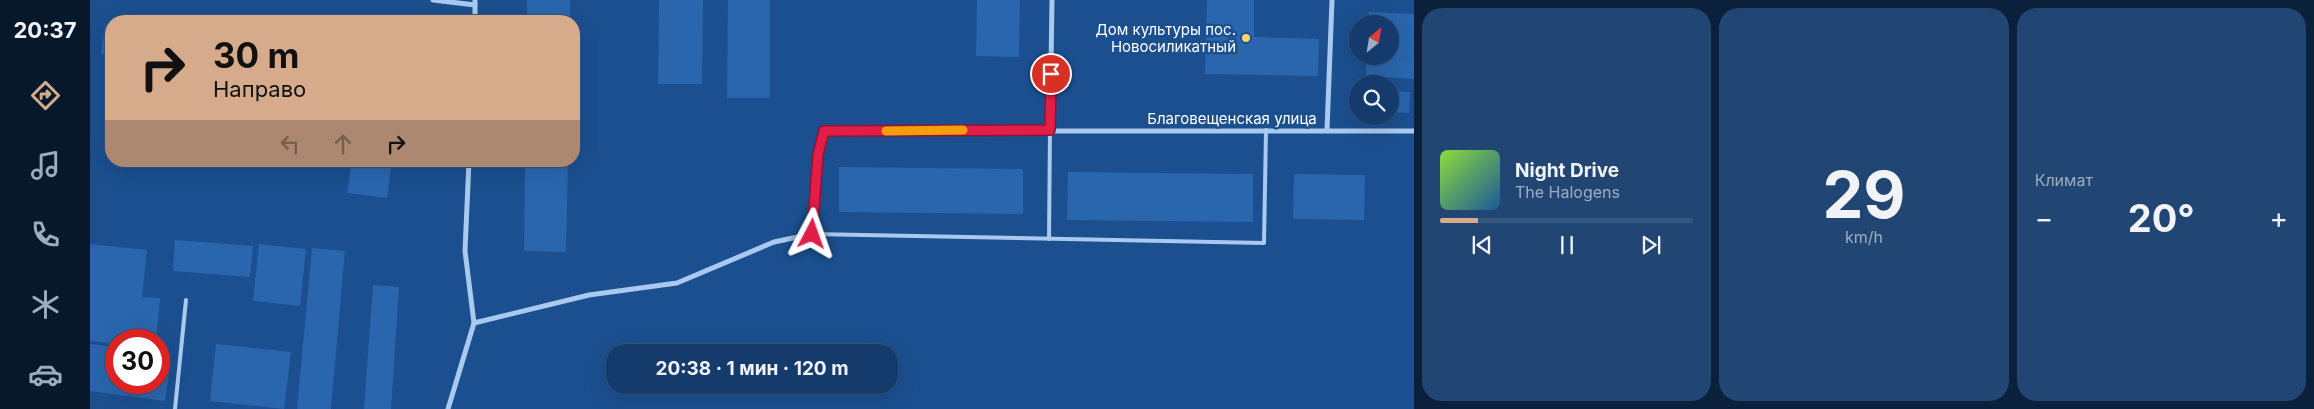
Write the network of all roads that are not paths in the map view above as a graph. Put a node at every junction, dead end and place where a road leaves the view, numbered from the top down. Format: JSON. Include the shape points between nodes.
{"nodes":[{"id":1,"x":433,"y":0,"type":"edge"},
{"id":2,"x":1052,"y":0,"type":"edge"},
{"id":3,"x":1332,"y":0,"type":"edge"},
{"id":4,"x":475,"y":2,"type":"edge"},
{"id":5,"x":474,"y":15,"type":"edge"},
{"id":6,"x":1050,"y":130,"type":"junction"},
{"id":7,"x":1266,"y":130,"type":"junction"},
{"id":8,"x":1327,"y":130,"type":"junction"},
{"id":9,"x":1414,"y":131,"type":"edge"},
{"id":10,"x":469,"y":167,"type":"edge"},
{"id":11,"x":812,"y":234,"type":"junction"},
{"id":12,"x":1049,"y":239,"type":"junction"},
{"id":13,"x":186,"y":300,"type":"dead end"},
{"id":14,"x":474,"y":323,"type":"junction"},
{"id":15,"x":175,"y":409,"type":"edge"},
{"id":16,"x":448,"y":409,"type":"edge"}],
"edges":[{"from":1,"to":4,"type":"street"},
{"from":2,"to":6,"type":"street"},
{"from":3,"to":8,"type":"street"},
{"from":4,"to":5,"type":"street"},
{"from":6,"to":7,"type":"street","name":"Благовещенская улица"},
{"from":6,"to":11,"type":"street","name":"Благовещенская улица","via":[[824,131],[818,155]]},
{"from":6,"to":12,"type":"lane"},
{"from":7,"to":8,"type":"street","name":"Благовещенская улица"},
{"from":7,"to":12,"type":"lane","via":[[1264,243]]},
{"from":8,"to":9,"type":"street","name":"Благовещенская улица"},
{"from":10,"to":14,"type":"street","via":[[465,251]]},
{"from":11,"to":12,"type":"lane"},
{"from":11,"to":14,"type":"street","via":[[774,242],[677,284],[589,295]]},
{"from":13,"to":15,"type":"lane"},
{"from":14,"to":16,"type":"street"}]}
